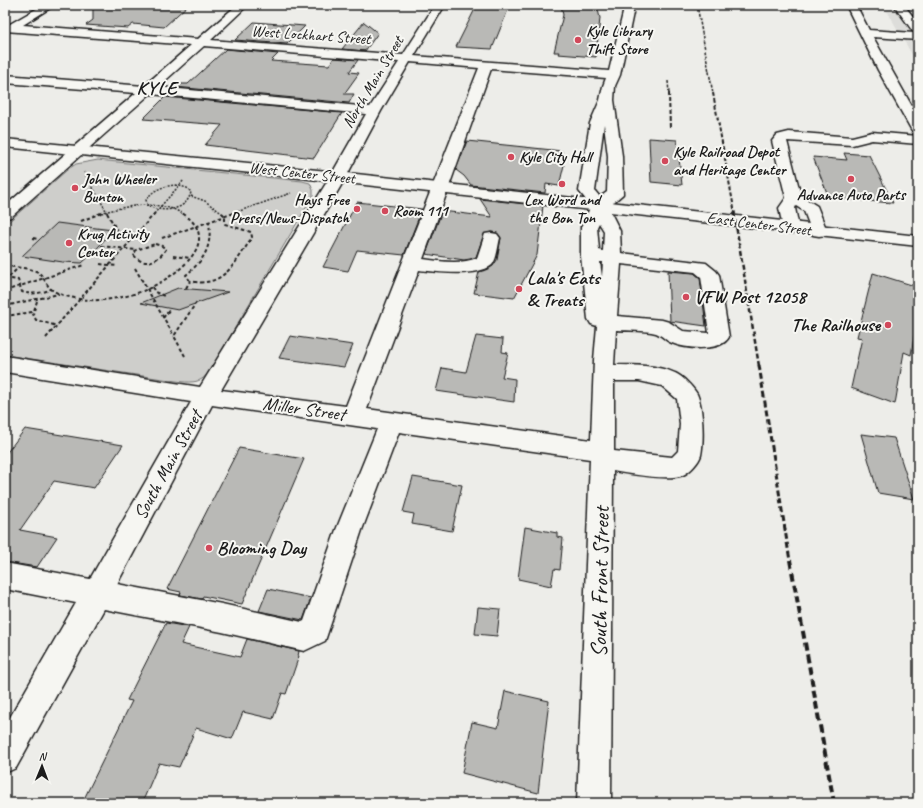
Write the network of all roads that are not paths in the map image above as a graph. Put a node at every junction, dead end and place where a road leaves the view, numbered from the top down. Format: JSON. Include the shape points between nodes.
{"nodes":[{"id":1,"x":50,"y":5,"type":"edge"},
{"id":2,"x":243,"y":5,"type":"edge"},
{"id":3,"x":440,"y":5,"type":"edge"},
{"id":4,"x":628,"y":5,"type":"edge"},
{"id":5,"x":851,"y":5,"type":"edge"},
{"id":6,"x":899,"y":5,"type":"edge"},
{"id":7,"x":912,"y":6,"type":"dead end"},
{"id":8,"x":7,"y":29,"type":"edge"},
{"id":9,"x":918,"y":31,"type":"edge"},
{"id":10,"x":865,"y":33,"type":"junction"},
{"id":11,"x":918,"y":37,"type":"edge"},
{"id":12,"x":200,"y":43,"type":"junction"},
{"id":13,"x":407,"y":58,"type":"junction"},
{"id":14,"x":487,"y":64,"type":"junction"},
{"id":15,"x":614,"y":75,"type":"junction"},
{"id":16,"x":5,"y":79,"type":"edge"},
{"id":17,"x":146,"y":90,"type":"junction"},
{"id":18,"x":608,"y":100,"type":"junction"},
{"id":19,"x":374,"y":111,"type":"junction"},
{"id":20,"x":918,"y":129,"type":"edge"},
{"id":21,"x":918,"y":140,"type":"edge"},
{"id":22,"x":5,"y":143,"type":"edge"},
{"id":23,"x":79,"y":151,"type":"junction"},
{"id":24,"x":338,"y":176,"type":"junction"},
{"id":25,"x":440,"y":189,"type":"junction"},
{"id":26,"x":794,"y":198,"type":"junction"},
{"id":27,"x":599,"y":206,"type":"junction"},
{"id":28,"x":5,"y":214,"type":"edge"},
{"id":29,"x":791,"y":228,"type":"junction"},
{"id":30,"x":819,"y":231,"type":"junction"},
{"id":31,"x":491,"y":238,"type":"dead end"},
{"id":32,"x":918,"y":241,"type":"edge"},
{"id":33,"x":590,"y":256,"type":"junction"},
{"id":34,"x":612,"y":258,"type":"junction"},
{"id":35,"x":412,"y":264,"type":"junction"},
{"id":36,"x":607,"y":322,"type":"junction"},
{"id":37,"x":5,"y":364,"type":"edge"},
{"id":38,"x":604,"y":366,"type":"junction"},
{"id":39,"x":206,"y":396,"type":"junction"},
{"id":40,"x":352,"y":416,"type":"junction"},
{"id":41,"x":391,"y":422,"type":"junction"},
{"id":42,"x":603,"y":455,"type":"junction"},
{"id":43,"x":5,"y":576,"type":"edge"},
{"id":44,"x":97,"y":594,"type":"junction"},
{"id":45,"x":5,"y":757,"type":"edge"},
{"id":46,"x":594,"y":803,"type":"edge"}],
"edges":[{"from":1,"to":8,"type":"street"},
{"from":2,"to":12,"type":"street"},
{"from":3,"to":13,"type":"street","name":"North Main Street"},
{"from":4,"to":15,"type":"street"},
{"from":5,"to":10,"type":"street"},
{"from":6,"to":7,"type":"street"},
{"from":6,"to":9,"type":"street"},
{"from":8,"to":12,"type":"street","name":"West Lockhart Street"},
{"from":10,"to":11,"type":"street"},
{"from":10,"to":20,"type":"street","via":[[906,97]]},
{"from":12,"to":13,"type":"street","name":"West Lockhart Street"},
{"from":12,"to":17,"type":"street"},
{"from":13,"to":14,"type":"street","name":"West Lockhart Street"},
{"from":13,"to":19,"type":"street","name":"North Main Street"},
{"from":14,"to":15,"type":"street","name":"West Lockhart Street"},
{"from":14,"to":25,"type":"street"},
{"from":15,"to":18,"type":"street","via":[[609,86]]},
{"from":16,"to":17,"type":"street"},
{"from":17,"to":19,"type":"street"},
{"from":17,"to":23,"type":"street"},
{"from":18,"to":27,"type":"street","via":[[594,137],[587,191]]},
{"from":18,"to":27,"type":"street","via":[[615,156],[615,194]]},
{"from":19,"to":24,"type":"street","name":"North Main Street"},
{"from":21,"to":26,"type":"street","via":[[872,136],[852,141],[789,136],[782,138],[779,141]]},
{"from":22,"to":23,"type":"street","name":"West Center Street"},
{"from":23,"to":24,"type":"street","name":"West Center Street"},
{"from":23,"to":28,"type":"street"},
{"from":24,"to":25,"type":"street","name":"West Center Street"},
{"from":24,"to":39,"type":"street","name":"South Main Street"},
{"from":25,"to":27,"type":"street","name":"West Center Street"},
{"from":25,"to":35,"type":"street"},
{"from":26,"to":29,"type":"street","via":[[787,208]]},
{"from":26,"to":30,"type":"street","via":[[811,209]]},
{"from":27,"to":29,"type":"street","name":"East Center Street"},
{"from":27,"to":33,"type":"street","name":"South Front Street","via":[[589,227]]},
{"from":27,"to":34,"type":"street","name":"South Front Street","via":[[612,231]]},
{"from":29,"to":30,"type":"street","name":"East Center Street"},
{"from":30,"to":32,"type":"street","name":"East Center Street"},
{"from":31,"to":35,"type":"street","via":[[485,261],[480,264],[456,267]]},
{"from":33,"to":34,"type":"street"},
{"from":33,"to":38,"type":"street","name":"South Front Street"},
{"from":34,"to":36,"type":"street","name":"South Front Street"},
{"from":34,"to":36,"type":"street","via":[[700,267],[710,275],[719,336],[710,341],[678,338],[662,328]]},
{"from":35,"to":40,"type":"street"},
{"from":36,"to":38,"type":"street","name":"South Front Street"},
{"from":37,"to":39,"type":"street","name":"Miller Street"},
{"from":38,"to":42,"type":"street","name":"South Front Street"},
{"from":38,"to":42,"type":"street","name":"Miller Street","via":[[668,379],[687,396],[691,424],[690,455],[677,468],[641,465]]},
{"from":39,"to":40,"type":"street","name":"Miller Street"},
{"from":39,"to":44,"type":"street","name":"South Main Street"},
{"from":40,"to":41,"type":"street","name":"Miller Street"},
{"from":41,"to":42,"type":"street","name":"Miller Street"},
{"from":41,"to":44,"type":"street","via":[[349,530],[315,631],[304,637]]},
{"from":42,"to":46,"type":"street","name":"South Front Street"},
{"from":43,"to":44,"type":"street"},
{"from":44,"to":45,"type":"street","name":"South Main Street"}]}
